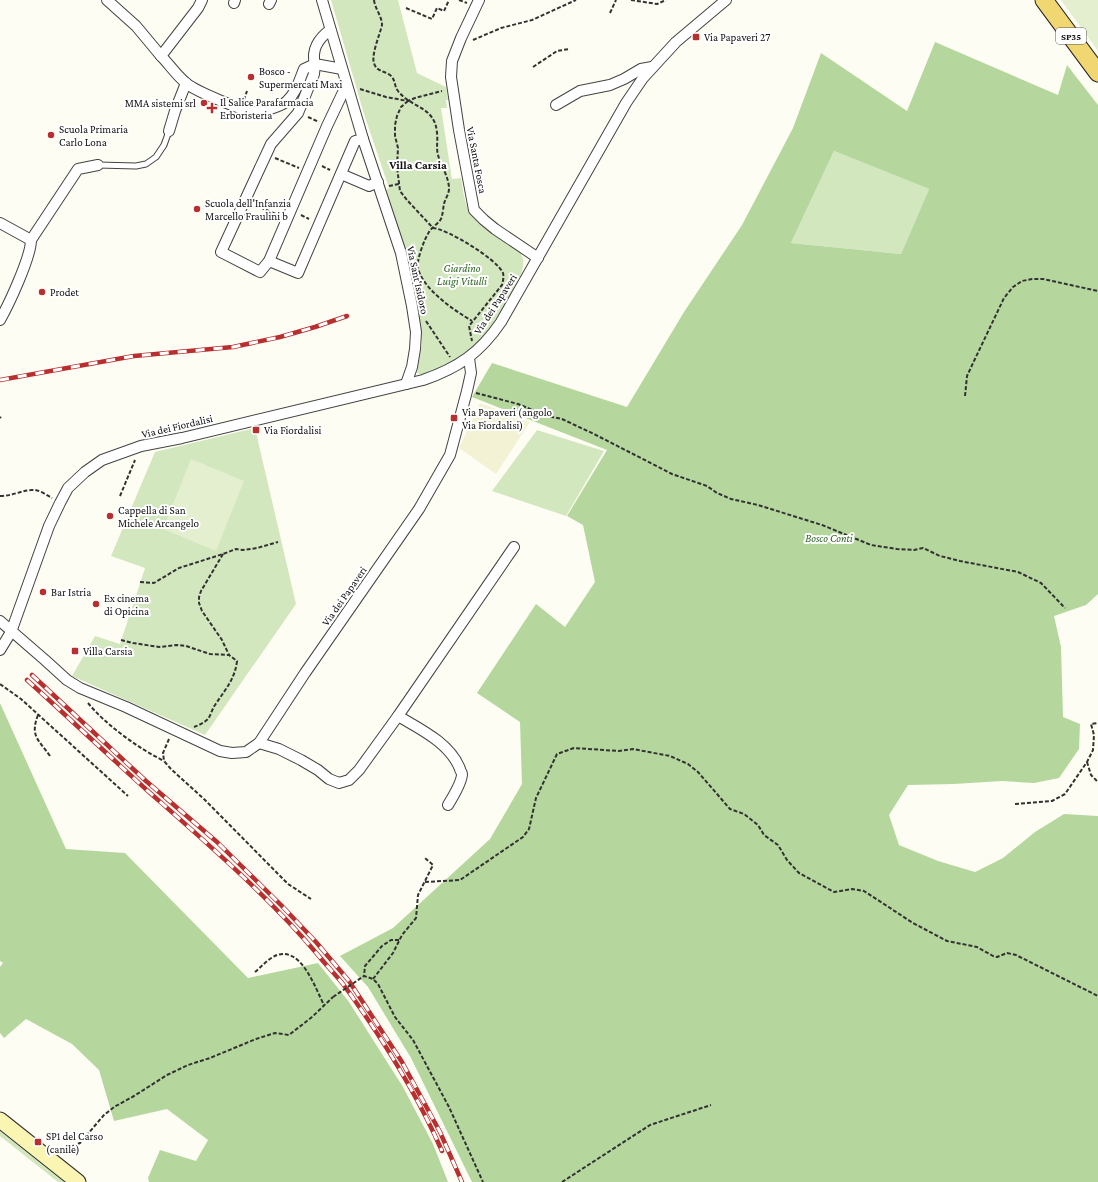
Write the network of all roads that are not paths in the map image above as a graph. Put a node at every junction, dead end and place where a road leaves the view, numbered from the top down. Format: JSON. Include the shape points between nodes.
{"nodes":[{"id":1,"x":107,"y":0,"type":"edge"},
{"id":2,"x":202,"y":0,"type":"edge"},
{"id":3,"x":322,"y":0,"type":"edge"},
{"id":4,"x":479,"y":0,"type":"edge"},
{"id":5,"x":726,"y":0,"type":"edge"},
{"id":6,"x":1044,"y":0,"type":"edge"},
{"id":7,"x":330,"y":30,"type":"junction"},
{"id":8,"x":161,"y":56,"type":"junction"},
{"id":9,"x":314,"y":64,"type":"junction"},
{"id":10,"x":652,"y":67,"type":"junction"},
{"id":11,"x":342,"y":69,"type":"junction"},
{"id":12,"x":1098,"y":73,"type":"edge"},
{"id":13,"x":186,"y":83,"type":"junction"},
{"id":14,"x":346,"y":86,"type":"junction"},
{"id":15,"x":556,"y":105,"type":"dead end"},
{"id":16,"x":170,"y":131,"type":"joint"},
{"id":17,"x":363,"y":139,"type":"junction"},
{"id":18,"x":98,"y":165,"type":"joint"},
{"id":19,"x":341,"y":174,"type":"junction"},
{"id":20,"x":378,"y":182,"type":"junction"},
{"id":21,"x":0,"y":223,"type":"edge"},
{"id":22,"x":31,"y":240,"type":"junction"},
{"id":23,"x":538,"y":258,"type":"junction"},
{"id":24,"x":268,"y":261,"type":"junction"},
{"id":25,"x":0,"y":320,"type":"edge"},
{"id":26,"x":473,"y":354,"type":"junction"},
{"id":27,"x":406,"y":384,"type":"junction"},
{"id":28,"x":514,"y":547,"type":"dead end"},
{"id":29,"x":0,"y":621,"type":"edge"},
{"id":30,"x":11,"y":632,"type":"junction"},
{"id":31,"x":0,"y":650,"type":"edge"},
{"id":32,"x":398,"y":716,"type":"junction"},
{"id":33,"x":259,"y":743,"type":"junction"},
{"id":34,"x":448,"y":805,"type":"dead end"},
{"id":35,"x":0,"y":1120,"type":"edge"},
{"id":36,"x":78,"y":1182,"type":"edge"}],
"edges":[{"from":1,"to":8,"type":"street","via":[[136,26]]},
{"from":2,"to":8,"type":"street"},
{"from":3,"to":7,"type":"street","name":"Via Sant'Isidoro"},
{"from":4,"to":23,"type":"street","name":"Via Santa Fosca","via":[[452,61],[451,77],[474,210],[495,229]]},
{"from":5,"to":10,"type":"street","name":"Via dei Papaveri","via":[[676,42]]},
{"from":6,"to":12,"type":"main road","number":"SP35"},
{"from":7,"to":9,"type":"street","via":[[322,36],[317,45],[313,56]]},
{"from":7,"to":11,"type":"street","name":"Via Sant'Isidoro"},
{"from":8,"to":13,"type":"street"},
{"from":9,"to":11,"type":"street"},
{"from":9,"to":13,"type":"street","via":[[304,69],[295,92],[286,103],[264,111],[240,109]]},
{"from":9,"to":24,"type":"street","via":[[314,74],[298,113],[271,144],[221,252],[260,272]]},
{"from":10,"to":15,"type":"street","via":[[640,69],[610,85],[580,91]]},
{"from":10,"to":23,"type":"street","name":"Via dei Papaveri","via":[[626,103]]},
{"from":11,"to":14,"type":"street","name":"Via Sant'Isidoro"},
{"from":13,"to":16,"type":"street"},
{"from":14,"to":17,"type":"street","name":"Via Sant'Isidoro"},
{"from":14,"to":24,"type":"street"},
{"from":16,"to":18,"type":"lane","via":[[156,157],[146,164]]},
{"from":17,"to":19,"type":"street","via":[[355,141]]},
{"from":17,"to":20,"type":"street","name":"Via Sant'Isidoro"},
{"from":18,"to":22,"type":"street","via":[[78,169]]},
{"from":19,"to":20,"type":"street","via":[[370,186]]},
{"from":19,"to":24,"type":"street","via":[[298,273]]},
{"from":20,"to":27,"type":"street","name":"Via Sant'Isidoro","via":[[400,252],[416,332],[412,367]]},
{"from":21,"to":22,"type":"street"},
{"from":22,"to":25,"type":"street","via":[[23,269]]},
{"from":23,"to":26,"type":"street","name":"Via dei Papaveri","via":[[493,334]]},
{"from":26,"to":27,"type":"street","name":"Via dei Fiordalisi","via":[[440,374]]},
{"from":26,"to":33,"type":"street","name":"Via dei Papaveri","via":[[467,391],[450,455],[429,493]]},
{"from":27,"to":30,"type":"street","name":"Via dei Fiordalisi","via":[[141,446],[102,460],[68,488],[60,503],[49,526]]},
{"from":28,"to":32,"type":"street"},
{"from":29,"to":30,"type":"street","name":"Via dei Papaveri"},
{"from":30,"to":31,"type":"street","name":"Via dei Fiordalisi"},
{"from":30,"to":33,"type":"street","name":"Via dei Papaveri","via":[[80,688],[220,751],[246,752]]},
{"from":32,"to":33,"type":"street","via":[[359,770],[349,780],[339,783],[301,760]]},
{"from":32,"to":34,"type":"street","via":[[450,751],[457,761],[462,774],[457,790]]},
{"from":35,"to":36,"type":"main road"}]}
